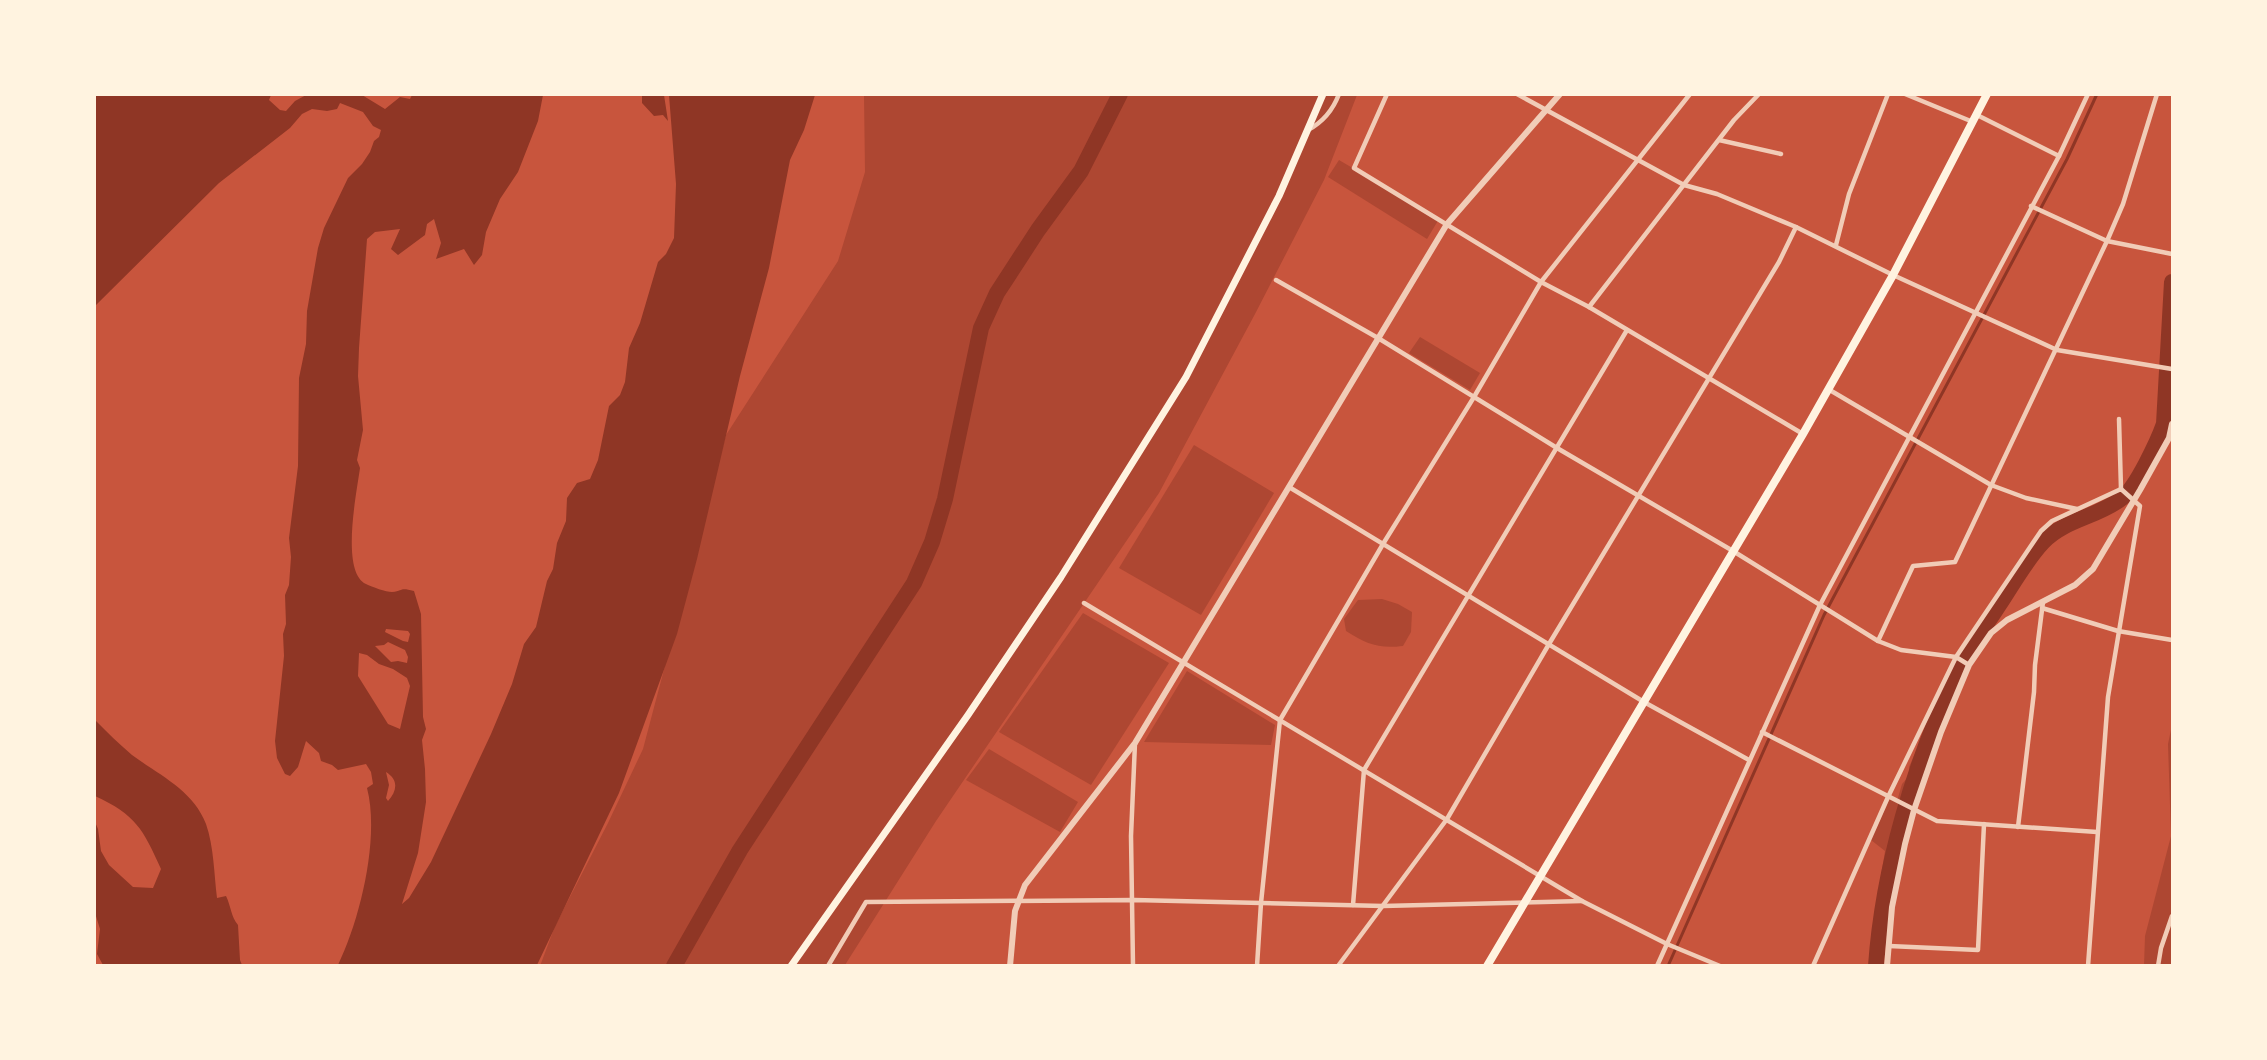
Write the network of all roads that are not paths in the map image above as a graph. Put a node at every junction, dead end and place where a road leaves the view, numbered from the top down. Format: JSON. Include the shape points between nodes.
{"nodes":[{"id":1,"x":1323,"y":94,"type":"edge"},
{"id":2,"x":1339,"y":94,"type":"edge"},
{"id":3,"x":1387,"y":94,"type":"edge"},
{"id":4,"x":1517,"y":94,"type":"edge"},
{"id":5,"x":1560,"y":94,"type":"edge"},
{"id":6,"x":1690,"y":94,"type":"edge"},
{"id":7,"x":1759,"y":94,"type":"edge"},
{"id":8,"x":1888,"y":94,"type":"edge"},
{"id":9,"x":1905,"y":94,"type":"edge"},
{"id":10,"x":1987,"y":94,"type":"edge"},
{"id":11,"x":2088,"y":94,"type":"edge"},
{"id":12,"x":2157,"y":94,"type":"edge"},
{"id":13,"x":1547,"y":110,"type":"junction"},
{"id":14,"x":1975,"y":119,"type":"junction"},
{"id":15,"x":1308,"y":130,"type":"junction"},
{"id":16,"x":1719,"y":140,"type":"junction"},
{"id":17,"x":1781,"y":154,"type":"dead end"},
{"id":18,"x":2059,"y":156,"type":"junction"},
{"id":19,"x":1638,"y":158,"type":"junction"},
{"id":20,"x":1684,"y":184,"type":"junction"},
{"id":21,"x":2031,"y":206,"type":"junction"},
{"id":22,"x":1447,"y":224,"type":"junction"},
{"id":23,"x":1796,"y":227,"type":"junction"},
{"id":24,"x":2107,"y":241,"type":"junction"},
{"id":25,"x":1836,"y":246,"type":"junction"},
{"id":26,"x":2172,"y":254,"type":"edge"},
{"id":27,"x":1893,"y":275,"type":"junction"},
{"id":28,"x":1276,"y":280,"type":"dead end"},
{"id":29,"x":1541,"y":282,"type":"junction"},
{"id":30,"x":1589,"y":307,"type":"junction"},
{"id":31,"x":1975,"y":312,"type":"junction"},
{"id":32,"x":1627,"y":330,"type":"junction"},
{"id":33,"x":1378,"y":338,"type":"junction"},
{"id":34,"x":2057,"y":350,"type":"junction"},
{"id":35,"x":2172,"y":369,"type":"edge"},
{"id":36,"x":1708,"y":378,"type":"junction"},
{"id":37,"x":1828,"y":389,"type":"junction"},
{"id":38,"x":1474,"y":397,"type":"junction"},
{"id":39,"x":2119,"y":419,"type":"dead end"},
{"id":40,"x":2172,"y":424,"type":"edge"},
{"id":41,"x":1803,"y":434,"type":"junction"},
{"id":42,"x":1909,"y":437,"type":"junction"},
{"id":43,"x":1557,"y":448,"type":"junction"},
{"id":44,"x":1991,"y":485,"type":"junction"},
{"id":45,"x":1289,"y":487,"type":"junction"},
{"id":46,"x":2121,"y":489,"type":"junction"},
{"id":47,"x":1639,"y":495,"type":"junction"},
{"id":48,"x":2134,"y":500,"type":"junction"},
{"id":49,"x":2077,"y":509,"type":"junction"},
{"id":50,"x":1383,"y":544,"type":"junction"},
{"id":51,"x":1733,"y":551,"type":"junction"},
{"id":52,"x":1469,"y":595,"type":"junction"},
{"id":53,"x":1084,"y":603,"type":"dead end"},
{"id":54,"x":1820,"y":605,"type":"junction"},
{"id":55,"x":2042,"y":605,"type":"junction"},
{"id":56,"x":2118,"y":631,"type":"junction"},
{"id":57,"x":2172,"y":640,"type":"edge"},
{"id":58,"x":1878,"y":641,"type":"junction"},
{"id":59,"x":1549,"y":644,"type":"junction"},
{"id":60,"x":1956,"y":657,"type":"junction"},
{"id":61,"x":1184,"y":662,"type":"junction"},
{"id":62,"x":1970,"y":665,"type":"junction"},
{"id":63,"x":1644,"y":702,"type":"junction"},
{"id":64,"x":1280,"y":720,"type":"junction"},
{"id":65,"x":1762,"y":732,"type":"junction"},
{"id":66,"x":1136,"y":743,"type":"junction"},
{"id":67,"x":1749,"y":760,"type":"junction"},
{"id":68,"x":1364,"y":770,"type":"junction"},
{"id":69,"x":1888,"y":797,"type":"junction"},
{"id":70,"x":1914,"y":810,"type":"junction"},
{"id":71,"x":1447,"y":819,"type":"junction"},
{"id":72,"x":1984,"y":824,"type":"junction"},
{"id":73,"x":2018,"y":826,"type":"junction"},
{"id":74,"x":2097,"y":832,"type":"junction"},
{"id":75,"x":1541,"y":875,"type":"junction"},
{"id":76,"x":1018,"y":900,"type":"junction"},
{"id":77,"x":1134,"y":900,"type":"junction"},
{"id":78,"x":1582,"y":901,"type":"junction"},
{"id":79,"x":1527,"y":902,"type":"junction"},
{"id":80,"x":1261,"y":903,"type":"junction"},
{"id":81,"x":1353,"y":905,"type":"junction"},
{"id":82,"x":1383,"y":906,"type":"junction"},
{"id":83,"x":2172,"y":916,"type":"edge"},
{"id":84,"x":1667,"y":944,"type":"junction"},
{"id":85,"x":1889,"y":946,"type":"junction"},
{"id":86,"x":791,"y":966,"type":"edge"},
{"id":87,"x":828,"y":966,"type":"edge"},
{"id":88,"x":1010,"y":966,"type":"edge"},
{"id":89,"x":1133,"y":966,"type":"edge"},
{"id":90,"x":1257,"y":966,"type":"edge"},
{"id":91,"x":1338,"y":966,"type":"edge"},
{"id":92,"x":1487,"y":966,"type":"edge"},
{"id":93,"x":1657,"y":966,"type":"edge"},
{"id":94,"x":1720,"y":966,"type":"edge"},
{"id":95,"x":1813,"y":966,"type":"edge"},
{"id":96,"x":1887,"y":966,"type":"edge"},
{"id":97,"x":2088,"y":966,"type":"edge"},
{"id":98,"x":2158,"y":966,"type":"edge"}],
"edges":[{"from":1,"to":15,"type":"main road"},
{"from":2,"to":15,"type":"street","via":[[1318,125]]},
{"from":3,"to":22,"type":"street","via":[[1354,168]]},
{"from":4,"to":13,"type":"street"},
{"from":5,"to":13,"type":"street"},
{"from":6,"to":19,"type":"street"},
{"from":7,"to":16,"type":"street"},
{"from":8,"to":25,"type":"street","via":[[1849,194]]},
{"from":9,"to":14,"type":"street"},
{"from":10,"to":14,"type":"main road"},
{"from":11,"to":18,"type":"street"},
{"from":12,"to":24,"type":"street","via":[[2123,204]]},
{"from":13,"to":19,"type":"street"},
{"from":13,"to":22,"type":"street"},
{"from":14,"to":18,"type":"street"},
{"from":14,"to":27,"type":"main road"},
{"from":15,"to":86,"type":"main road","via":[[1279,196],[1185,377],[1034,617]]},
{"from":16,"to":17,"type":"street"},
{"from":16,"to":20,"type":"street"},
{"from":18,"to":21,"type":"street"},
{"from":19,"to":20,"type":"street"},
{"from":19,"to":29,"type":"street"},
{"from":20,"to":23,"type":"street"},
{"from":20,"to":30,"type":"street"},
{"from":21,"to":24,"type":"street"},
{"from":21,"to":31,"type":"street"},
{"from":22,"to":29,"type":"street"},
{"from":22,"to":33,"type":"street"},
{"from":23,"to":25,"type":"street"},
{"from":23,"to":36,"type":"street"},
{"from":24,"to":26,"type":"street"},
{"from":24,"to":34,"type":"street"},
{"from":25,"to":27,"type":"street"},
{"from":27,"to":31,"type":"street"},
{"from":27,"to":37,"type":"main road"},
{"from":28,"to":33,"type":"street"},
{"from":29,"to":30,"type":"street"},
{"from":29,"to":38,"type":"street"},
{"from":30,"to":32,"type":"street"},
{"from":31,"to":34,"type":"street"},
{"from":31,"to":42,"type":"street"},
{"from":32,"to":36,"type":"street"},
{"from":32,"to":43,"type":"street"},
{"from":33,"to":38,"type":"street"},
{"from":33,"to":45,"type":"street"},
{"from":34,"to":35,"type":"street"},
{"from":34,"to":44,"type":"street"},
{"from":36,"to":41,"type":"street"},
{"from":36,"to":47,"type":"street"},
{"from":37,"to":41,"type":"main road"},
{"from":37,"to":42,"type":"street"},
{"from":38,"to":43,"type":"street"},
{"from":38,"to":50,"type":"street"},
{"from":39,"to":46,"type":"street"},
{"from":40,"to":48,"type":"street","via":[[2169,438]]},
{"from":41,"to":51,"type":"main road"},
{"from":42,"to":44,"type":"street"},
{"from":42,"to":54,"type":"street"},
{"from":43,"to":47,"type":"street"},
{"from":43,"to":52,"type":"street"},
{"from":44,"to":49,"type":"street","via":[[2026,498]]},
{"from":44,"to":58,"type":"street","via":[[1955,562],[1913,566]]},
{"from":45,"to":50,"type":"street"},
{"from":45,"to":61,"type":"street"},
{"from":46,"to":48,"type":"street"},
{"from":46,"to":49,"type":"street"},
{"from":47,"to":51,"type":"street"},
{"from":47,"to":59,"type":"street"},
{"from":48,"to":55,"type":"street","via":[[2093,569]]},
{"from":48,"to":56,"type":"street","via":[[2140,506]]},
{"from":49,"to":60,"type":"street","via":[[2041,531]]},
{"from":50,"to":52,"type":"street"},
{"from":50,"to":64,"type":"street"},
{"from":51,"to":54,"type":"street"},
{"from":51,"to":63,"type":"main road"},
{"from":52,"to":59,"type":"street"},
{"from":52,"to":68,"type":"street"},
{"from":53,"to":61,"type":"street"},
{"from":54,"to":58,"type":"street"},
{"from":54,"to":65,"type":"street"},
{"from":55,"to":56,"type":"street"},
{"from":55,"to":62,"type":"street","via":[[2007,620],[1991,633]]},
{"from":55,"to":73,"type":"street"},
{"from":56,"to":57,"type":"street"},
{"from":56,"to":74,"type":"street","via":[[2108,697]]},
{"from":58,"to":60,"type":"street","via":[[1901,650]]},
{"from":59,"to":63,"type":"street"},
{"from":59,"to":71,"type":"street"},
{"from":60,"to":62,"type":"street"},
{"from":60,"to":69,"type":"street"},
{"from":61,"to":64,"type":"street"},
{"from":61,"to":66,"type":"street"},
{"from":62,"to":70,"type":"street"},
{"from":63,"to":67,"type":"street"},
{"from":63,"to":75,"type":"main road"},
{"from":64,"to":68,"type":"street"},
{"from":64,"to":80,"type":"street"},
{"from":65,"to":67,"type":"street"},
{"from":65,"to":69,"type":"street"},
{"from":66,"to":76,"type":"street","via":[[1025,885]]},
{"from":66,"to":77,"type":"street","via":[[1131,828]]},
{"from":67,"to":84,"type":"street"},
{"from":68,"to":71,"type":"street"},
{"from":68,"to":81,"type":"street"},
{"from":69,"to":70,"type":"street"},
{"from":69,"to":95,"type":"street"},
{"from":70,"to":72,"type":"street","via":[[1937,821]]},
{"from":70,"to":85,"type":"street","via":[[1896,880]]},
{"from":71,"to":75,"type":"street"},
{"from":71,"to":82,"type":"street"},
{"from":72,"to":73,"type":"street"},
{"from":72,"to":85,"type":"street","via":[[1978,950]]},
{"from":73,"to":74,"type":"street"},
{"from":74,"to":97,"type":"street"},
{"from":75,"to":78,"type":"street"},
{"from":75,"to":79,"type":"main road"},
{"from":76,"to":77,"type":"street"},
{"from":76,"to":87,"type":"street","via":[[866,902]]},
{"from":76,"to":88,"type":"street"},
{"from":77,"to":80,"type":"street"},
{"from":77,"to":89,"type":"street"},
{"from":78,"to":79,"type":"street"},
{"from":78,"to":84,"type":"street"},
{"from":79,"to":82,"type":"street"},
{"from":79,"to":92,"type":"main road"},
{"from":80,"to":81,"type":"street"},
{"from":80,"to":90,"type":"street"},
{"from":81,"to":82,"type":"street"},
{"from":82,"to":91,"type":"street"},
{"from":83,"to":98,"type":"street"},
{"from":84,"to":93,"type":"street"},
{"from":84,"to":94,"type":"street"},
{"from":85,"to":96,"type":"street"}]}
